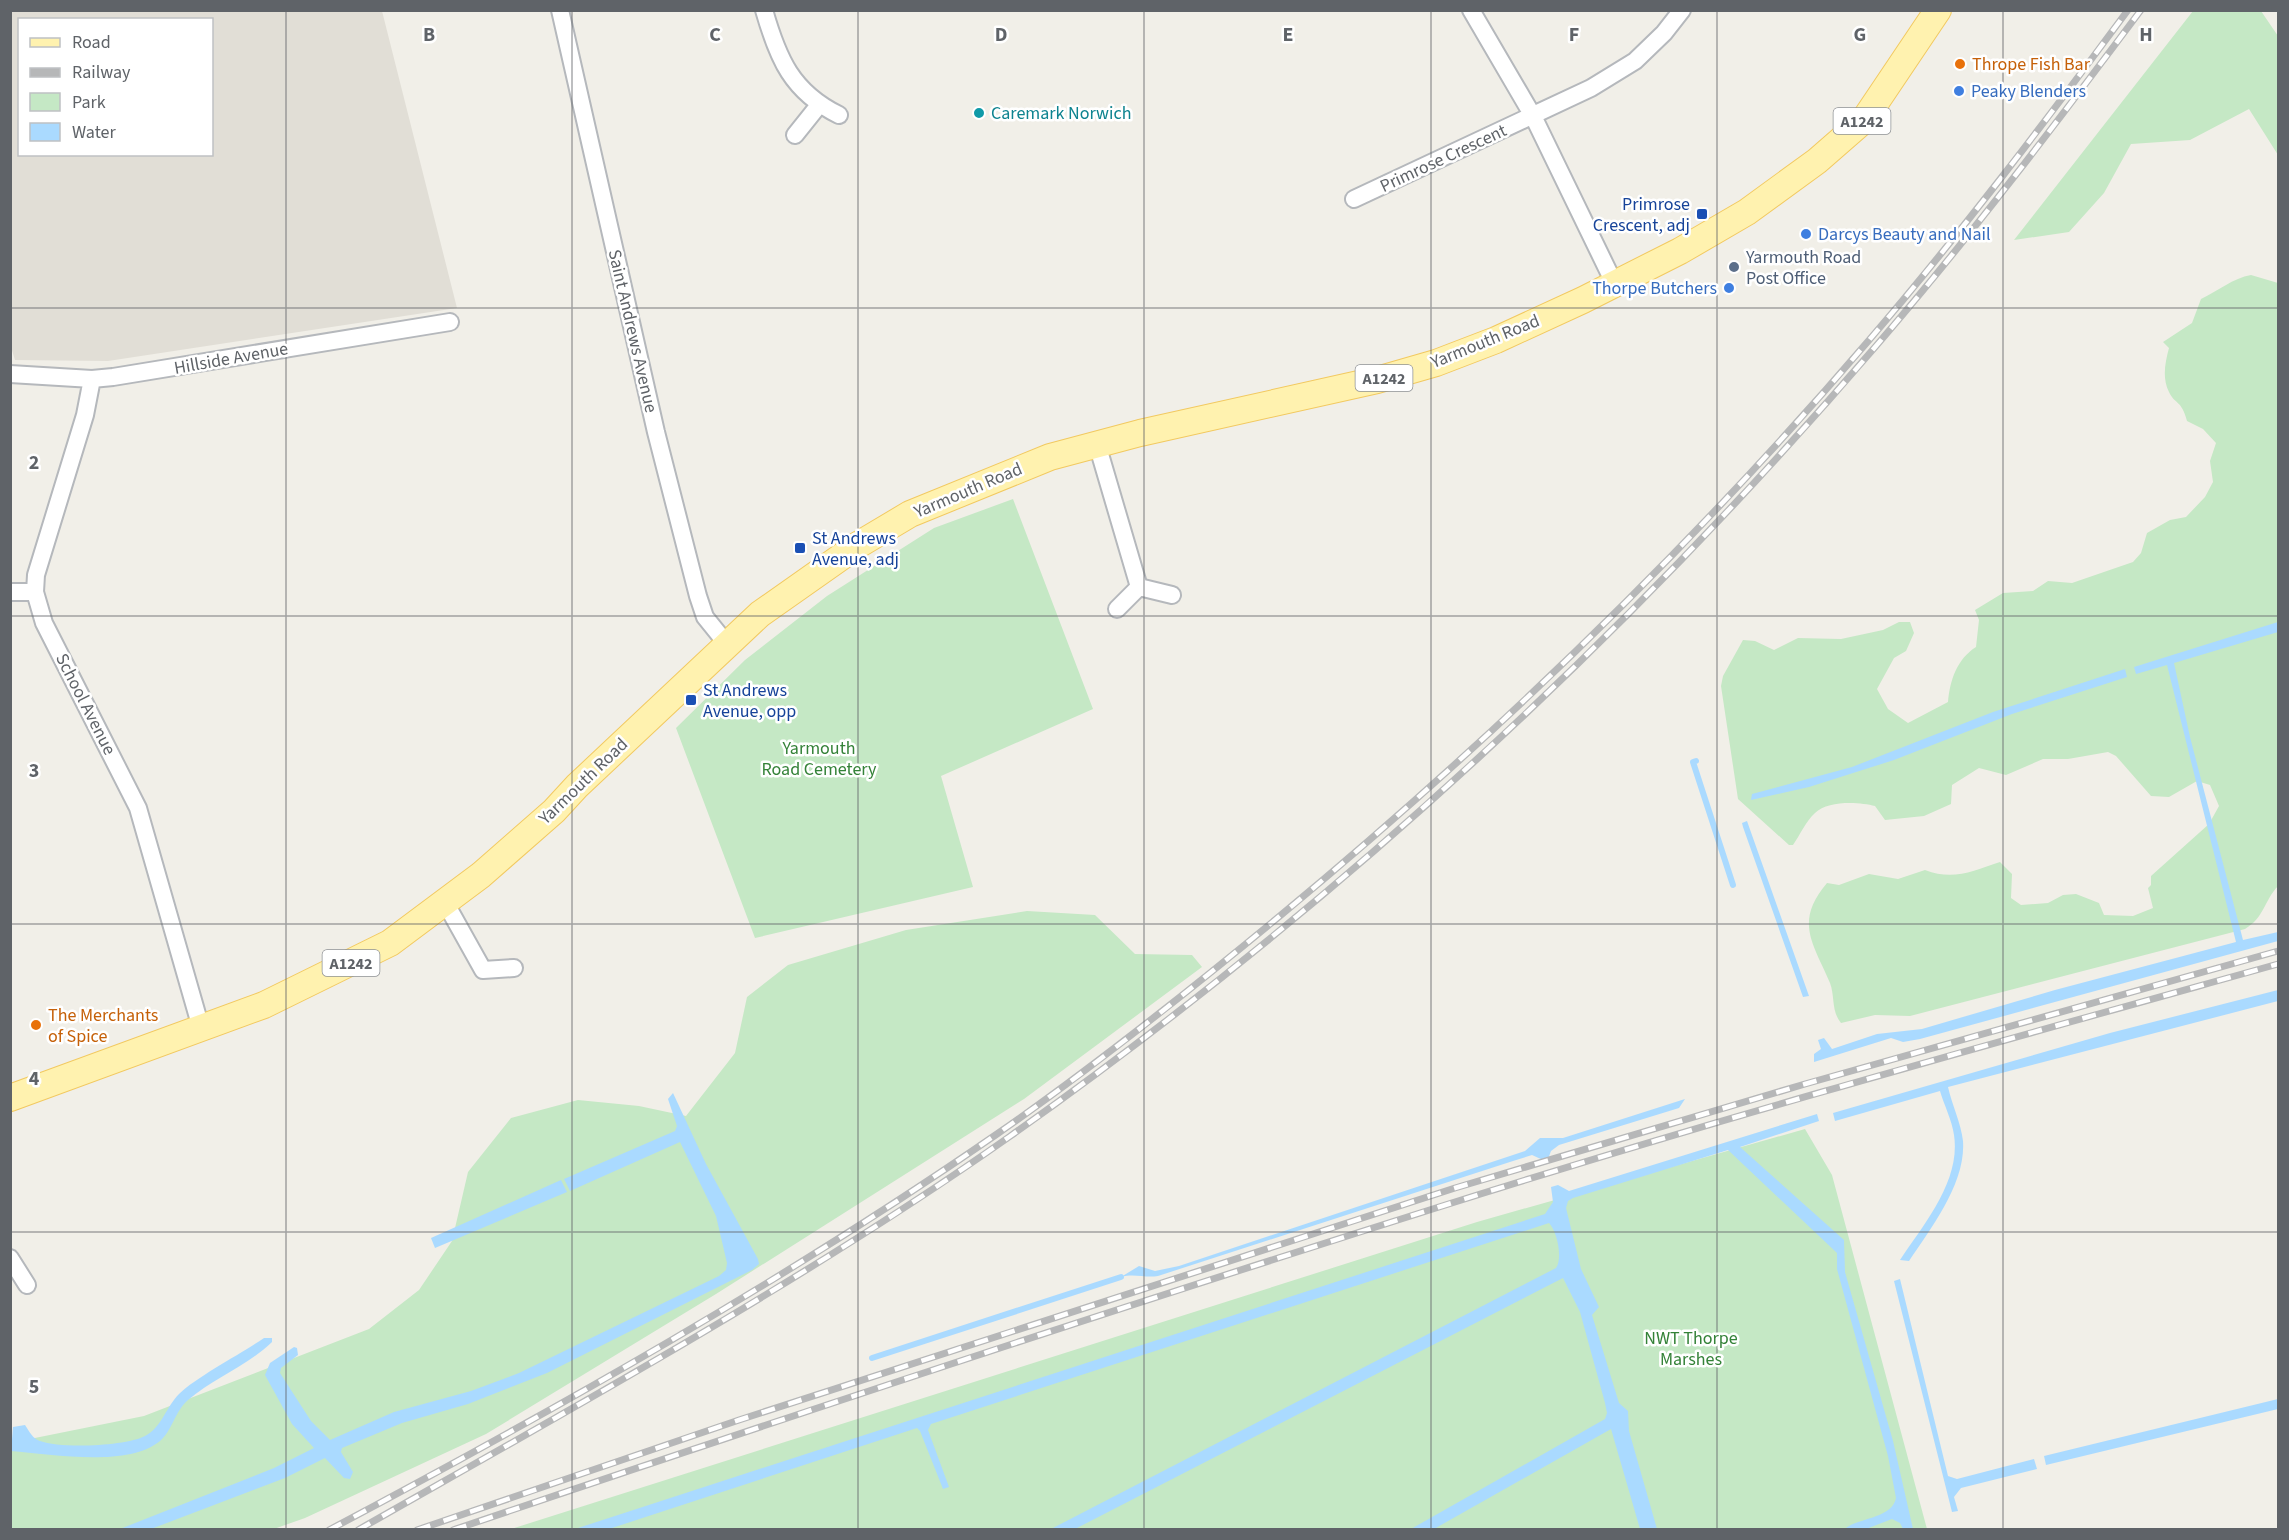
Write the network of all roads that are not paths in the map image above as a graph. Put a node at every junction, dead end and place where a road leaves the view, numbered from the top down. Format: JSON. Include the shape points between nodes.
{"nodes":[{"id":1,"x":560,"y":10,"type":"edge"},
{"id":2,"x":764,"y":10,"type":"edge"},
{"id":3,"x":1471,"y":10,"type":"edge"},
{"id":4,"x":1682,"y":10,"type":"edge"},
{"id":5,"x":1938,"y":10,"type":"edge"},
{"id":6,"x":819,"y":105,"type":"junction"},
{"id":7,"x":839,"y":115,"type":"dead end"},
{"id":8,"x":1533,"y":116,"type":"junction"},
{"id":9,"x":795,"y":135,"type":"dead end"},
{"id":10,"x":1354,"y":200,"type":"dead end"},
{"id":11,"x":1616,"y":285,"type":"junction"},
{"id":12,"x":450,"y":322,"type":"dead end"},
{"id":13,"x":10,"y":374,"type":"edge"},
{"id":14,"x":92,"y":379,"type":"junction"},
{"id":15,"x":1097,"y":444,"type":"junction"},
{"id":16,"x":1139,"y":587,"type":"junction"},
{"id":17,"x":10,"y":592,"type":"edge"},
{"id":18,"x":35,"y":592,"type":"junction"},
{"id":19,"x":1172,"y":595,"type":"dead end"},
{"id":20,"x":1117,"y":609,"type":"dead end"},
{"id":21,"x":726,"y":643,"type":"junction"},
{"id":22,"x":445,"y":902,"type":"junction"},
{"id":23,"x":514,"y":968,"type":"dead end"},
{"id":24,"x":201,"y":1028,"type":"junction"},
{"id":25,"x":10,"y":1098,"type":"edge"},
{"id":26,"x":10,"y":1258,"type":"edge"},
{"id":27,"x":27,"y":1285,"type":"dead end"}],
"edges":[{"from":1,"to":21,"type":"street","name":"Saint Andrews Avenue","via":[[656,432],[698,596],[705,617]]},
{"from":2,"to":6,"type":"street","via":[[774,46],[790,74]]},
{"from":3,"to":8,"type":"street"},
{"from":4,"to":8,"type":"street","name":"Primrose Crescent","via":[[1635,61]]},
{"from":5,"to":11,"type":"main road","name":"Yarmouth Road","number":"A1242","via":[[1864,120],[1839,142],[1747,212]]},
{"from":6,"to":7,"type":"street"},
{"from":6,"to":9,"type":"street"},
{"from":8,"to":10,"type":"street","name":"Primrose Crescent"},
{"from":8,"to":11,"type":"street"},
{"from":11,"to":15,"type":"main road","name":"Yarmouth Road","number":"A1242","via":[[1436,363]]},
{"from":12,"to":14,"type":"street","name":"Hillside Avenue"},
{"from":13,"to":14,"type":"street","name":"Hillside Avenue"},
{"from":14,"to":18,"type":"street","name":"School Avenue","via":[[86,415],[40,559]]},
{"from":15,"to":16,"type":"street"},
{"from":15,"to":21,"type":"main road","name":"Yarmouth Road","number":"A1242","via":[[1015,469],[910,514],[798,585]]},
{"from":16,"to":19,"type":"street"},
{"from":16,"to":20,"type":"street"},
{"from":17,"to":18,"type":"street"},
{"from":18,"to":24,"type":"street","name":"School Avenue","via":[[44,623],[138,807]]},
{"from":21,"to":22,"type":"main road","name":"Yarmouth Road","number":"A1242","via":[[555,811]]},
{"from":22,"to":23,"type":"street","via":[[483,977]]},
{"from":22,"to":24,"type":"main road","name":"Yarmouth Road","number":"A1242","via":[[390,944],[297,991]]},
{"from":24,"to":25,"type":"main road","name":"Yarmouth Road","number":"A1242"},
{"from":26,"to":27,"type":"street"}]}
